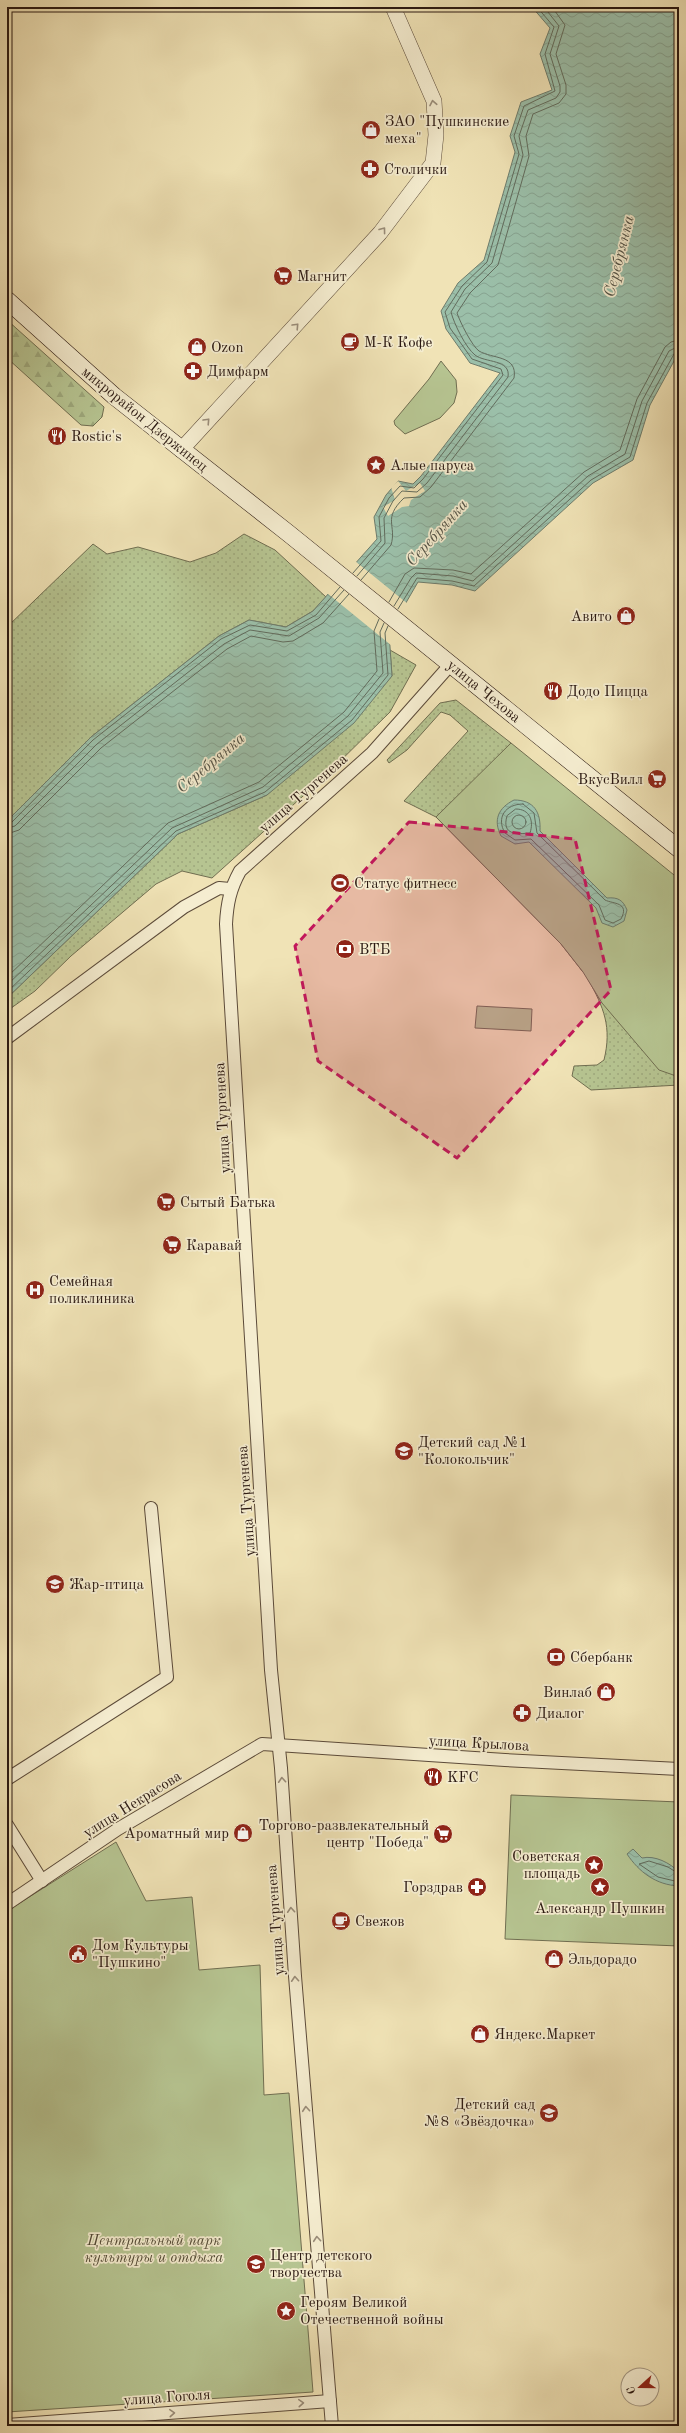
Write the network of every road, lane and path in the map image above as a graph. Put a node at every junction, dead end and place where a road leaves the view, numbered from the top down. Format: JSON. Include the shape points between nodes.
{"nodes":[{"id":1,"x":393,"y":7,"type":"edge"},
{"id":2,"x":7,"y":300,"type":"edge"},
{"id":3,"x":181,"y":450,"type":"junction"},
{"id":4,"x":288,"y":533,"type":"joint"},
{"id":5,"x":451,"y":664,"type":"junction"},
{"id":6,"x":679,"y":849,"type":"edge"},
{"id":7,"x":230,"y":889,"type":"junction"},
{"id":8,"x":7,"y":1038,"type":"edge"},
{"id":9,"x":151,"y":1508,"type":"dead end"},
{"id":10,"x":278,"y":1747,"type":"junction"},
{"id":11,"x":679,"y":1769,"type":"edge"},
{"id":12,"x":7,"y":1779,"type":"edge"},
{"id":13,"x":7,"y":1825,"type":"edge"},
{"id":14,"x":42,"y":1881,"type":"junction"},
{"id":15,"x":7,"y":1904,"type":"edge"},
{"id":16,"x":330,"y":2401,"type":"junction"},
{"id":17,"x":7,"y":2425,"type":"edge"},
{"id":18,"x":332,"y":2426,"type":"edge"}],
"edges":[{"from":3,"to":1,"type":"street","one_way":true,"via":[[380,234],[433,163],[436,135],[434,101]]},
{"from":2,"to":3,"type":"main road","name":"микрорайон Дзержинец","via":[[114,396]]},
{"from":3,"to":4,"type":"main road","name":"микрорайон Дзержинец"},
{"from":4,"to":5,"type":"main road","name":"улица Чехова"},
{"from":5,"to":6,"type":"main road","name":"улица Чехова"},
{"from":5,"to":7,"type":"street","name":"улица Тургенева","via":[[372,753],[253,858],[240,871]]},
{"from":7,"to":8,"type":"street","via":[[219,888],[184,907]]},
{"from":7,"to":10,"type":"street","name":"улица Тургенева","via":[[226,924],[271,1670]]},
{"from":9,"to":12,"type":"street","via":[[167,1676]]},
{"from":10,"to":11,"type":"street","name":"улица Крылова"},
{"from":10,"to":14,"type":"street","name":"улица Некрасова","via":[[262,1744],[118,1829]]},
{"from":16,"to":10,"type":"street","name":"улица Тургенева","one_way":true},
{"from":13,"to":14,"type":"street"},
{"from":14,"to":15,"type":"street","name":"улица Некрасова"},
{"from":17,"to":16,"type":"street","name":"улица Гоголя","one_way":true},
{"from":16,"to":18,"type":"street","name":"улица Тургенева"}]}
